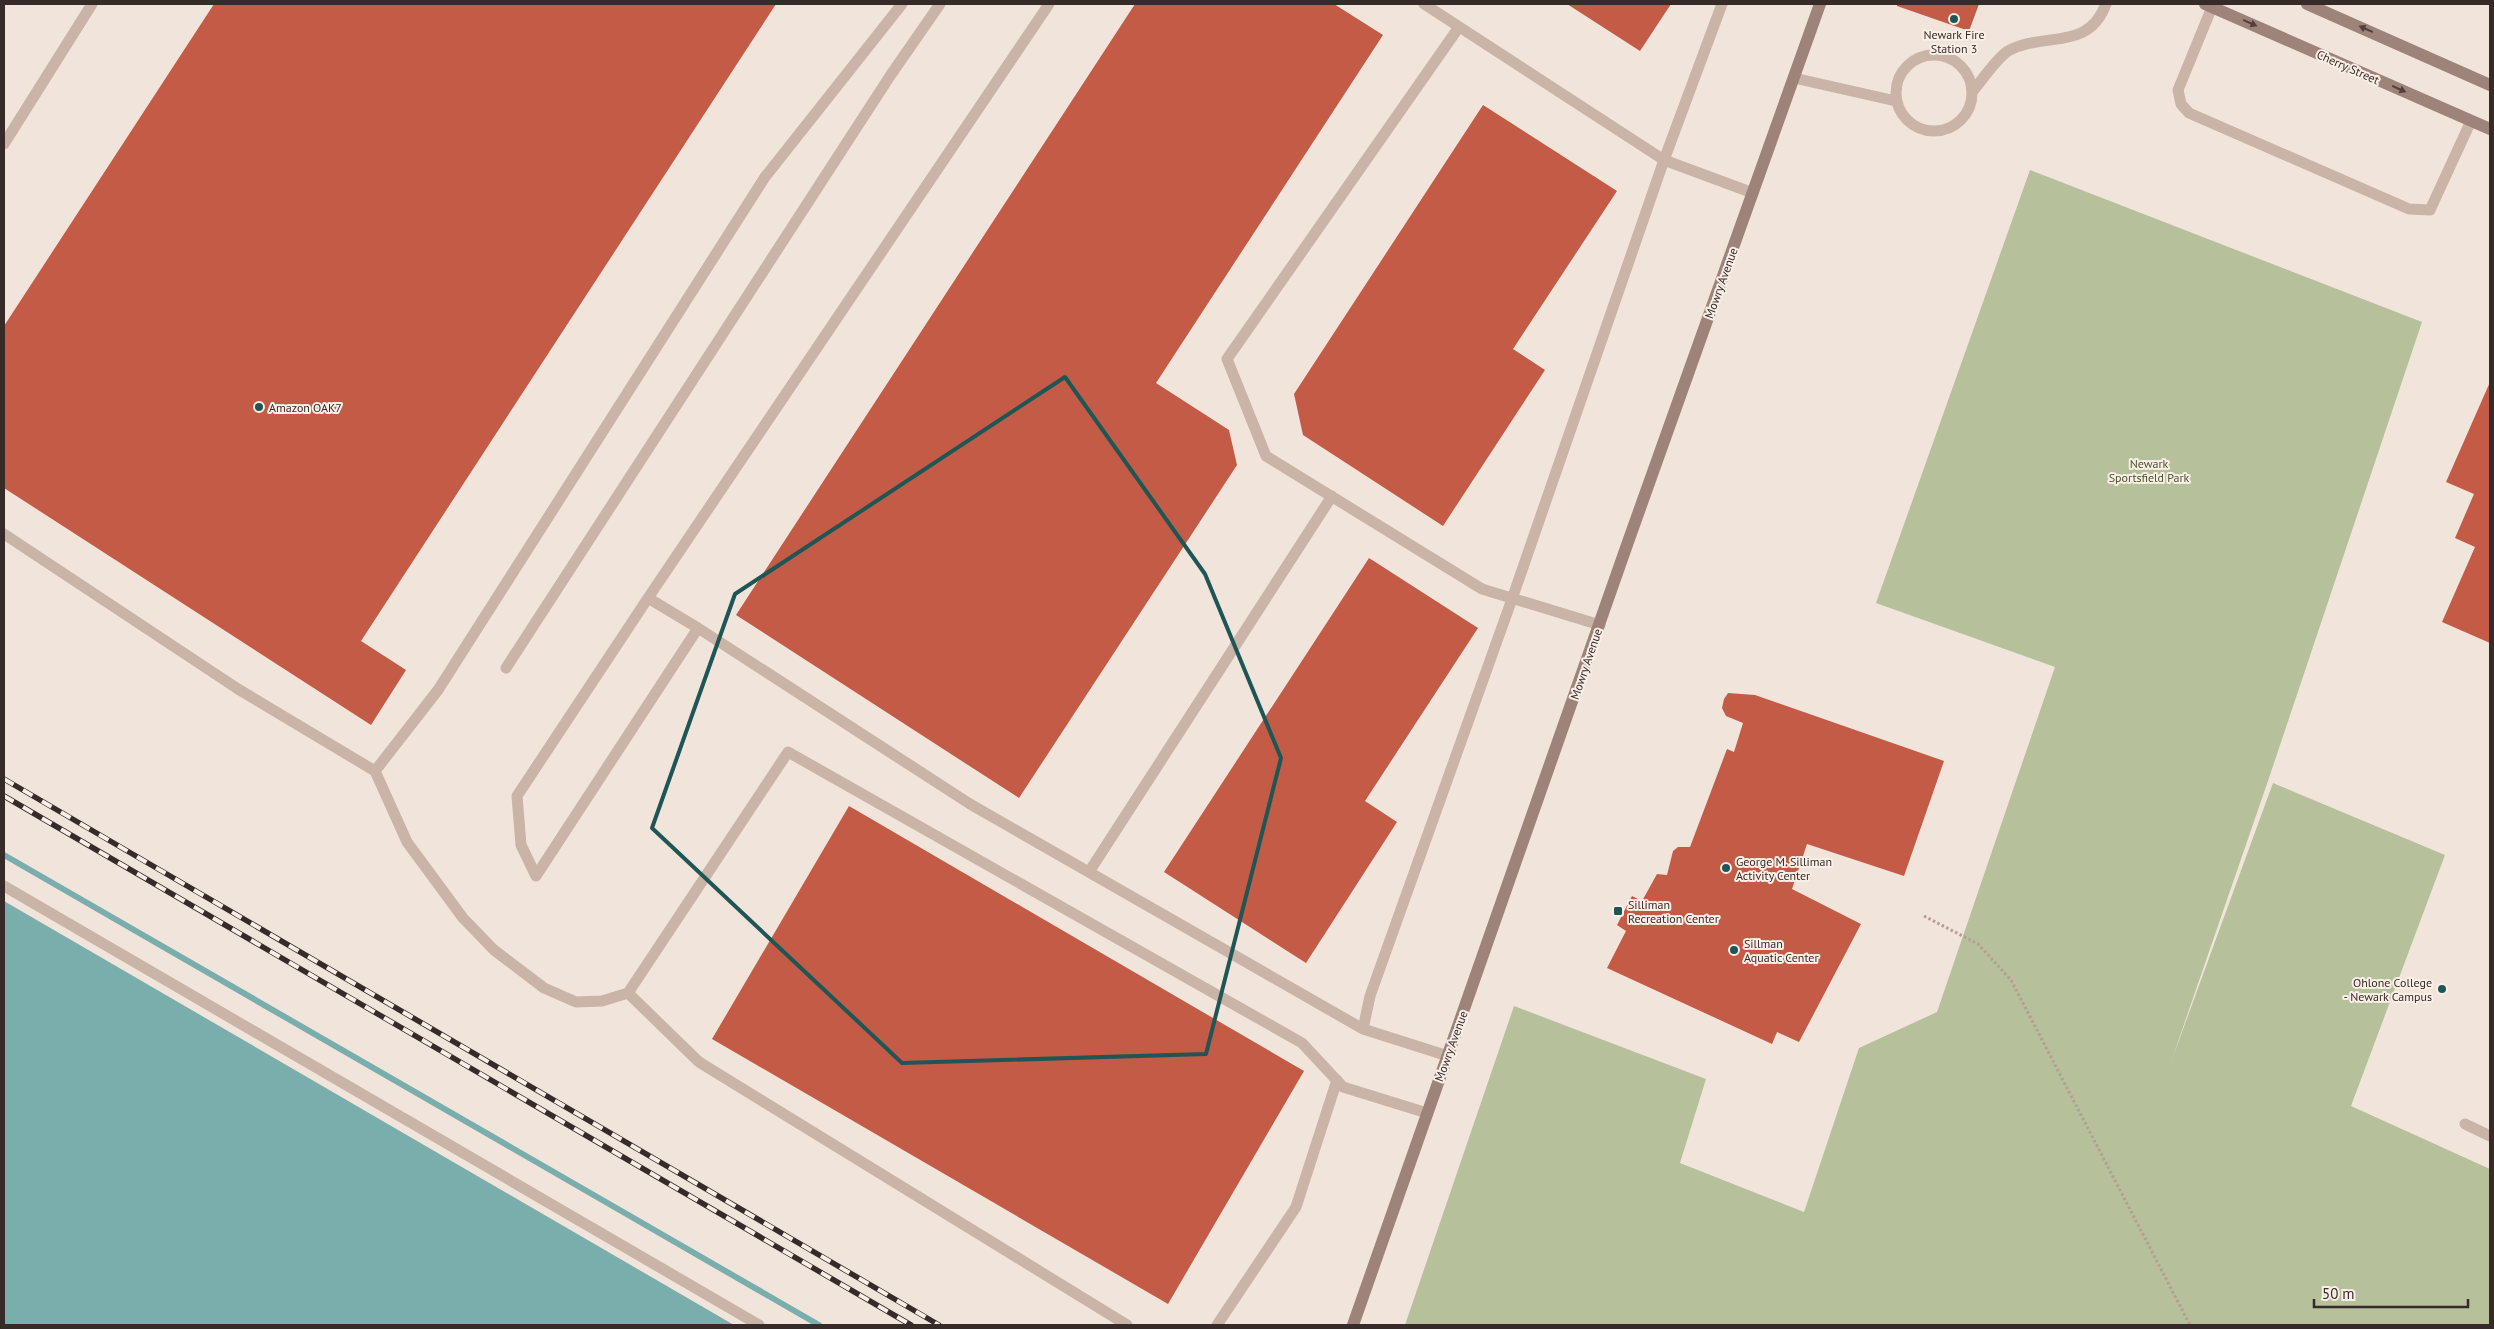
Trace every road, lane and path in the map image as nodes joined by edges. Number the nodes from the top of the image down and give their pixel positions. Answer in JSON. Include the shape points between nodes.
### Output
{"nodes":[{"id":1,"x":92,"y":4,"type":"edge"},
{"id":2,"x":902,"y":4,"type":"edge"},
{"id":3,"x":940,"y":4,"type":"edge"},
{"id":4,"x":1049,"y":4,"type":"edge"},
{"id":5,"x":1424,"y":4,"type":"edge"},
{"id":6,"x":1722,"y":4,"type":"edge"},
{"id":7,"x":1820,"y":4,"type":"edge"},
{"id":8,"x":2106,"y":4,"type":"edge"},
{"id":9,"x":2307,"y":4,"type":"edge"},
{"id":10,"x":2209,"y":5,"type":"edge"},
{"id":11,"x":1459,"y":27,"type":"junction"},
{"id":12,"x":1794,"y":78,"type":"junction"},
{"id":13,"x":2490,"y":85,"type":"edge"},
{"id":14,"x":1973,"y":91,"type":"junction"},
{"id":15,"x":1896,"y":101,"type":"junction"},
{"id":16,"x":2471,"y":121,"type":"junction"},
{"id":17,"x":2490,"y":129,"type":"edge"},
{"id":18,"x":4,"y":144,"type":"edge"},
{"id":19,"x":1664,"y":160,"type":"junction"},
{"id":20,"x":1753,"y":193,"type":"junction"},
{"id":21,"x":1332,"y":496,"type":"junction"},
{"id":22,"x":4,"y":534,"type":"edge"},
{"id":23,"x":648,"y":598,"type":"junction"},
{"id":24,"x":1512,"y":599,"type":"junction"},
{"id":25,"x":1600,"y":626,"type":"junction"},
{"id":26,"x":698,"y":628,"type":"junction"},
{"id":27,"x":506,"y":668,"type":"dead end"},
{"id":28,"x":375,"y":770,"type":"junction"},
{"id":29,"x":1089,"y":872,"type":"junction"},
{"id":30,"x":4,"y":886,"type":"edge"},
{"id":31,"x":1924,"y":916,"type":"dead end"},
{"id":32,"x":628,"y":993,"type":"junction"},
{"id":33,"x":1364,"y":1029,"type":"junction"},
{"id":34,"x":1448,"y":1056,"type":"junction"},
{"id":35,"x":1337,"y":1080,"type":"junction"},
{"id":36,"x":1427,"y":1113,"type":"junction"},
{"id":37,"x":2465,"y":1124,"type":"dead end"},
{"id":38,"x":2490,"y":1136,"type":"edge"},
{"id":39,"x":758,"y":1325,"type":"edge"},
{"id":40,"x":1128,"y":1325,"type":"edge"},
{"id":41,"x":1217,"y":1325,"type":"edge"},
{"id":42,"x":1353,"y":1325,"type":"edge"},
{"id":43,"x":2190,"y":1325,"type":"edge"}],
"edges":[{"from":1,"to":18,"type":"lane"},
{"from":2,"to":28,"type":"lane","via":[[765,176],[438,690]]},
{"from":3,"to":27,"type":"lane","via":[[880,91]]},
{"from":4,"to":23,"type":"lane"},
{"from":5,"to":11,"type":"lane"},
{"from":6,"to":19,"type":"lane"},
{"from":7,"to":12,"type":"main road","name":"Mowry Avenue"},
{"from":8,"to":14,"type":"lane","via":[[2102,15],[2090,29],[2074,37],[2023,44],[2006,52]]},
{"from":13,"to":9,"type":"main road","one_way":true},
{"from":10,"to":16,"type":"main road","name":"Cherry Street","one_way":true},
{"from":10,"to":16,"type":"lane","via":[[2178,90],[2181,104],[2189,113],[2409,209],[2430,210]]},
{"from":11,"to":19,"type":"lane"},
{"from":11,"to":21,"type":"lane","via":[[1227,359],[1266,456]]},
{"from":12,"to":15,"type":"lane"},
{"from":12,"to":20,"type":"main road","name":"Mowry Avenue"},
{"from":14,"to":15,"type":"lane","via":[[1968,110],[1956,124],[1932,132],[1909,122],[1900,113]]},
{"from":14,"to":15,"type":"lane","via":[[1963,68],[1941,55],[1928,54],[1916,58],[1902,71],[1895,88]]},
{"from":16,"to":17,"type":"main road","name":"Cherry Street"},
{"from":19,"to":20,"type":"lane"},
{"from":19,"to":24,"type":"lane"},
{"from":20,"to":25,"type":"main road","name":"Mowry Avenue"},
{"from":21,"to":24,"type":"lane","via":[[1482,589]]},
{"from":21,"to":29,"type":"lane"},
{"from":22,"to":28,"type":"lane","via":[[238,689]]},
{"from":23,"to":26,"type":"lane"},
{"from":23,"to":26,"type":"lane","via":[[517,796],[521,845],[536,876]]},
{"from":24,"to":25,"type":"lane"},
{"from":24,"to":33,"type":"lane","via":[[1370,996]]},
{"from":25,"to":34,"type":"main road","name":"Mowry Avenue"},
{"from":26,"to":29,"type":"lane","via":[[970,804]]},
{"from":28,"to":32,"type":"lane","via":[[407,842],[463,918],[494,950],[544,988],[576,1002],[602,1001]]},
{"from":29,"to":33,"type":"lane"},
{"from":30,"to":39,"type":"lane"},
{"from":31,"to":43,"type":"path","via":[[1978,944],[2011,980]]},
{"from":32,"to":35,"type":"lane","via":[[788,752],[1302,1043]]},
{"from":32,"to":40,"type":"lane","via":[[699,1062]]},
{"from":33,"to":34,"type":"lane"},
{"from":34,"to":36,"type":"main road","name":"Mowry Avenue"},
{"from":35,"to":36,"type":"lane","via":[[1343,1087]]},
{"from":35,"to":41,"type":"lane","via":[[1296,1207]]},
{"from":36,"to":42,"type":"main road","name":"Mowry Avenue"},
{"from":37,"to":38,"type":"lane"}]}
